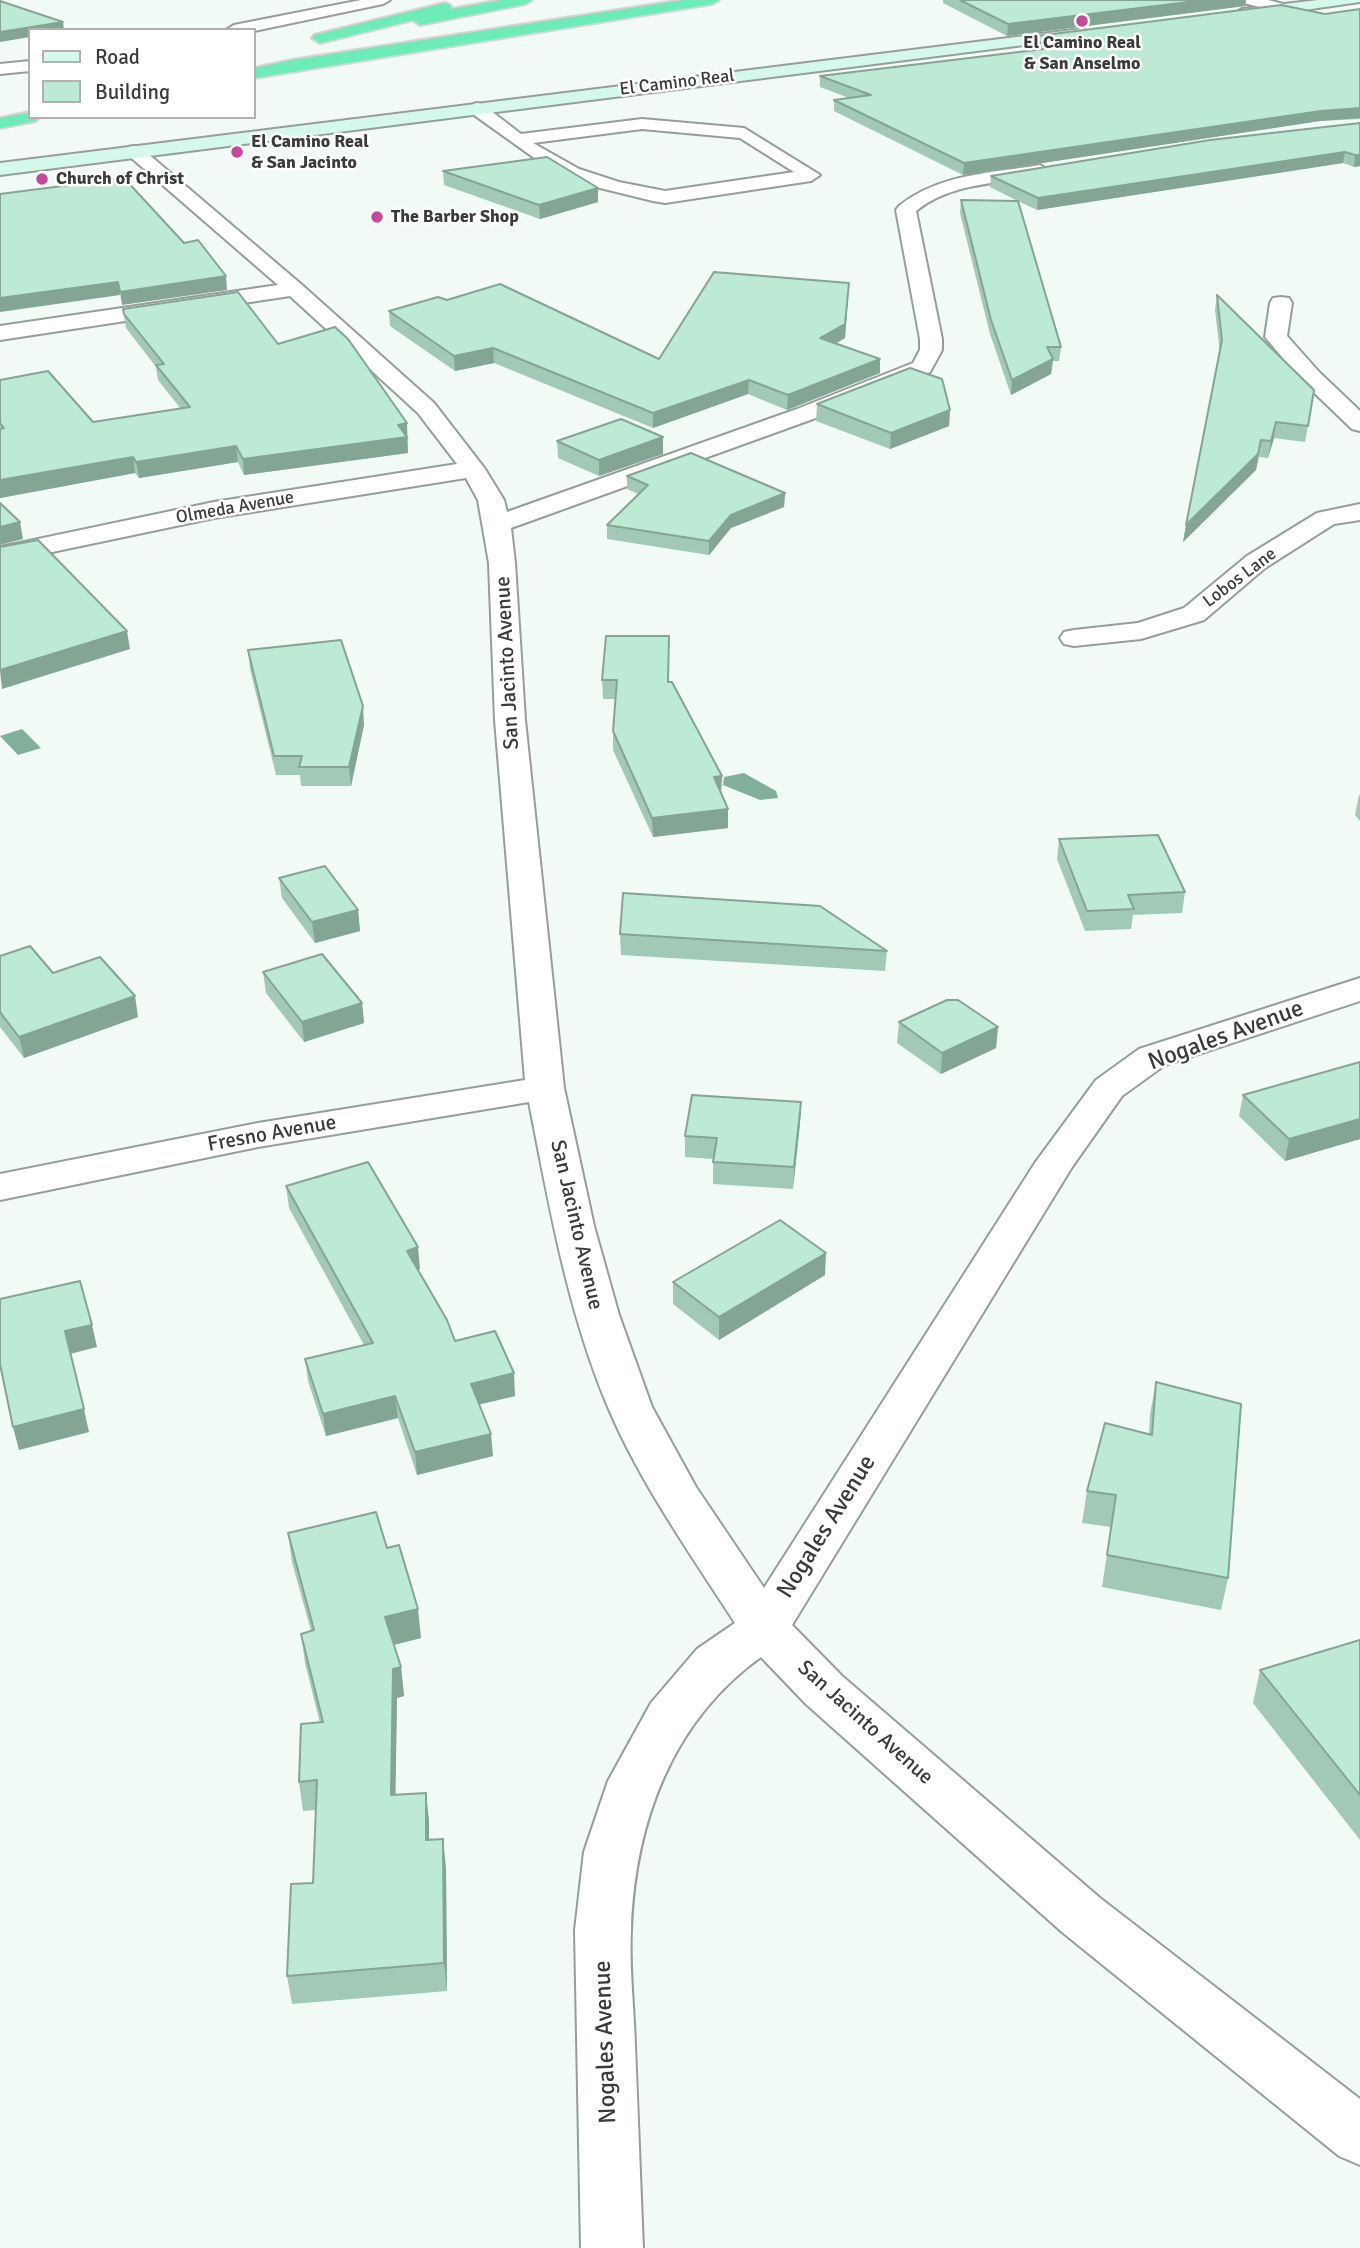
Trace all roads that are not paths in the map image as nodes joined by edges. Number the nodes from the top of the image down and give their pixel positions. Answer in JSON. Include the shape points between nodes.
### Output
{"nodes":[{"id":1,"x":383,"y":0,"type":"edge"},
{"id":2,"x":481,"y":0,"type":"edge"},
{"id":3,"x":525,"y":0,"type":"edge"},
{"id":4,"x":626,"y":0,"type":"edge"},
{"id":5,"x":712,"y":0,"type":"edge"},
{"id":6,"x":1249,"y":0,"type":"edge"},
{"id":7,"x":1354,"y":0,"type":"edge"},
{"id":8,"x":1280,"y":4,"type":"edge"},
{"id":9,"x":1222,"y":16,"type":"edge"},
{"id":10,"x":244,"y":28,"type":"edge"},
{"id":11,"x":1098,"y":32,"type":"edge"},
{"id":12,"x":292,"y":65,"type":"junction"},
{"id":13,"x":28,"y":66,"type":"edge"},
{"id":14,"x":0,"y":69,"type":"edge"},
{"id":15,"x":256,"y":73,"type":"edge"},
{"id":16,"x":476,"y":108,"type":"junction"},
{"id":17,"x":28,"y":117,"type":"edge"},
{"id":18,"x":0,"y":123,"type":"edge"},
{"id":19,"x":520,"y":139,"type":"junction"},
{"id":20,"x":134,"y":151,"type":"junction"},
{"id":21,"x":1061,"y":167,"type":"edge"},
{"id":22,"x":0,"y":169,"type":"edge"},
{"id":23,"x":295,"y":289,"type":"junction"},
{"id":24,"x":1282,"y":303,"type":"dead end"},
{"id":25,"x":0,"y":333,"type":"edge"},
{"id":26,"x":1360,"y":424,"type":"edge"},
{"id":27,"x":472,"y":469,"type":"junction"},
{"id":28,"x":1360,"y":512,"type":"edge"},
{"id":29,"x":497,"y":524,"type":"junction"},
{"id":30,"x":0,"y":555,"type":"edge"},
{"id":31,"x":1074,"y":638,"type":"dead end"},
{"id":32,"x":1360,"y":989,"type":"edge"},
{"id":33,"x":545,"y":1088,"type":"junction"},
{"id":34,"x":0,"y":1188,"type":"edge"},
{"id":35,"x":764,"y":1628,"type":"junction"},
{"id":36,"x":1360,"y":2136,"type":"edge"},
{"id":37,"x":612,"y":2248,"type":"edge"}],
"edges":[{"from":1,"to":10,"type":"street"},
{"from":2,"to":3,"type":"highway","via":[[304,42]]},
{"from":4,"to":12,"type":"highway"},
{"from":5,"to":12,"type":"highway"},
{"from":6,"to":8,"type":"street"},
{"from":7,"to":8,"type":"main road"},
{"from":8,"to":9,"type":"main road"},
{"from":11,"to":16,"type":"main road","name":"El Camino Real"},
{"from":12,"to":15,"type":"highway"},
{"from":13,"to":14,"type":"street"},
{"from":16,"to":19,"type":"street"},
{"from":16,"to":20,"type":"main road","name":"El Camino Real"},
{"from":17,"to":18,"type":"highway"},
{"from":19,"to":19,"type":"street","via":[[642,124],[744,133],[811,175],[665,197],[559,167]]},
{"from":20,"to":22,"type":"main road","name":"El Camino Real"},
{"from":20,"to":23,"type":"street","name":"San Jacinto Avenue"},
{"from":21,"to":29,"type":"street","via":[[953,186],[930,193],[906,210],[931,339],[922,367],[805,414]]},
{"from":23,"to":25,"type":"street"},
{"from":23,"to":27,"type":"street","name":"San Jacinto Avenue","via":[[426,408]]},
{"from":24,"to":26,"type":"street","via":[[1276,337]]},
{"from":27,"to":29,"type":"street","name":"San Jacinto Avenue","via":[[491,500]]},
{"from":27,"to":30,"type":"street","name":"Olmeda Avenue","via":[[214,510]]},
{"from":28,"to":31,"type":"street","name":"Lobos Lane","via":[[1326,518],[1256,562],[1194,614],[1141,631]]},
{"from":29,"to":33,"type":"street","name":"San Jacinto Avenue","via":[[510,720]]},
{"from":32,"to":35,"type":"street","name":"Nogales Avenue","via":[[1153,1057],[1109,1088],[1055,1163]]},
{"from":33,"to":34,"type":"street","name":"Fresno Avenue","via":[[258,1135]]},
{"from":33,"to":35,"type":"street","name":"San Jacinto Avenue","via":[[574,1226],[630,1407],[679,1498]]},
{"from":35,"to":36,"type":"street","name":"San Jacinto Avenue","via":[[824,1690],[1082,1915]]},
{"from":35,"to":37,"type":"street","name":"Nogales Avenue","via":[[715,1663],[670,1718],[634,1781],[611,1852],[603,1930]]}]}
